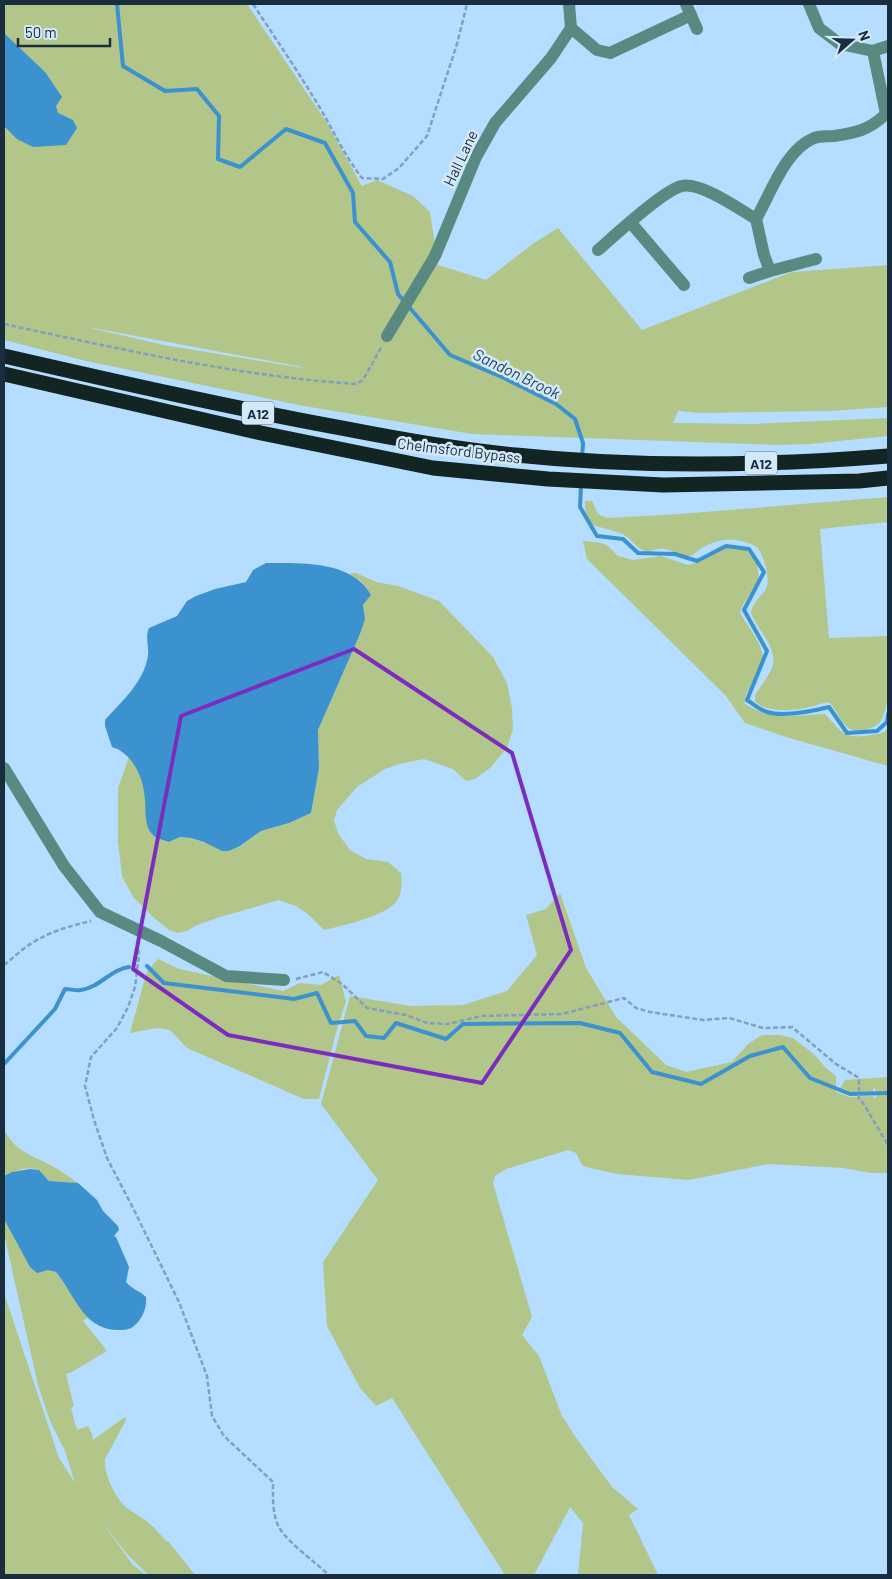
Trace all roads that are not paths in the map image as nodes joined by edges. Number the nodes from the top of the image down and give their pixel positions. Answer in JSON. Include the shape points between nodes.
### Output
{"nodes":[{"id":1,"x":569,"y":4,"type":"edge"},
{"id":2,"x":809,"y":4,"type":"edge"},
{"id":3,"x":688,"y":9,"type":"edge"},
{"id":4,"x":571,"y":28,"type":"junction"},
{"id":5,"x":697,"y":29,"type":"dead end"},
{"id":6,"x":888,"y":46,"type":"edge"},
{"id":7,"x":873,"y":51,"type":"junction"},
{"id":8,"x":887,"y":115,"type":"edge"},
{"id":9,"x":756,"y":219,"type":"junction"},
{"id":10,"x":631,"y":223,"type":"junction"},
{"id":11,"x":598,"y":250,"type":"dead end"},
{"id":12,"x":816,"y":259,"type":"dead end"},
{"id":13,"x":770,"y":271,"type":"junction"},
{"id":14,"x":749,"y":278,"type":"dead end"},
{"id":15,"x":684,"y":285,"type":"dead end"},
{"id":16,"x":387,"y":336,"type":"road end"},
{"id":17,"x":4,"y":356,"type":"edge"},
{"id":18,"x":4,"y":374,"type":"edge"},
{"id":19,"x":888,"y":456,"type":"edge"},
{"id":20,"x":888,"y":478,"type":"edge"},
{"id":21,"x":4,"y":768,"type":"edge"},
{"id":22,"x":284,"y":980,"type":"road end"}],
"edges":[{"from":1,"to":4,"type":"street"},
{"from":2,"to":7,"type":"street","via":[[820,28],[840,44]]},
{"from":3,"to":4,"type":"street","via":[[610,53],[597,50]]},
{"from":3,"to":5,"type":"street"},
{"from":4,"to":16,"type":"street","name":"Hall Lane","via":[[551,58],[495,124],[476,156],[435,256]]},
{"from":6,"to":7,"type":"street"},
{"from":7,"to":8,"type":"street"},
{"from":8,"to":9,"type":"street","via":[[860,132],[816,137],[801,146],[785,164]]},
{"from":9,"to":10,"type":"street","via":[[701,188],[682,186],[666,194]]},
{"from":9,"to":13,"type":"street"},
{"from":10,"to":11,"type":"street"},
{"from":10,"to":15,"type":"street"},
{"from":12,"to":13,"type":"street"},
{"from":13,"to":14,"type":"street"},
{"from":17,"to":19,"type":"highway","name":"Chelmsford Bypass","number":"A12","via":[[254,412],[424,444],[516,456],[634,464],[762,463]]},
{"from":18,"to":20,"type":"highway","name":"Chelmsford Bypass","number":"A12","via":[[261,433],[433,468],[663,485]]},
{"from":21,"to":22,"type":"street","via":[[64,866],[100,912],[226,976]]}]}
